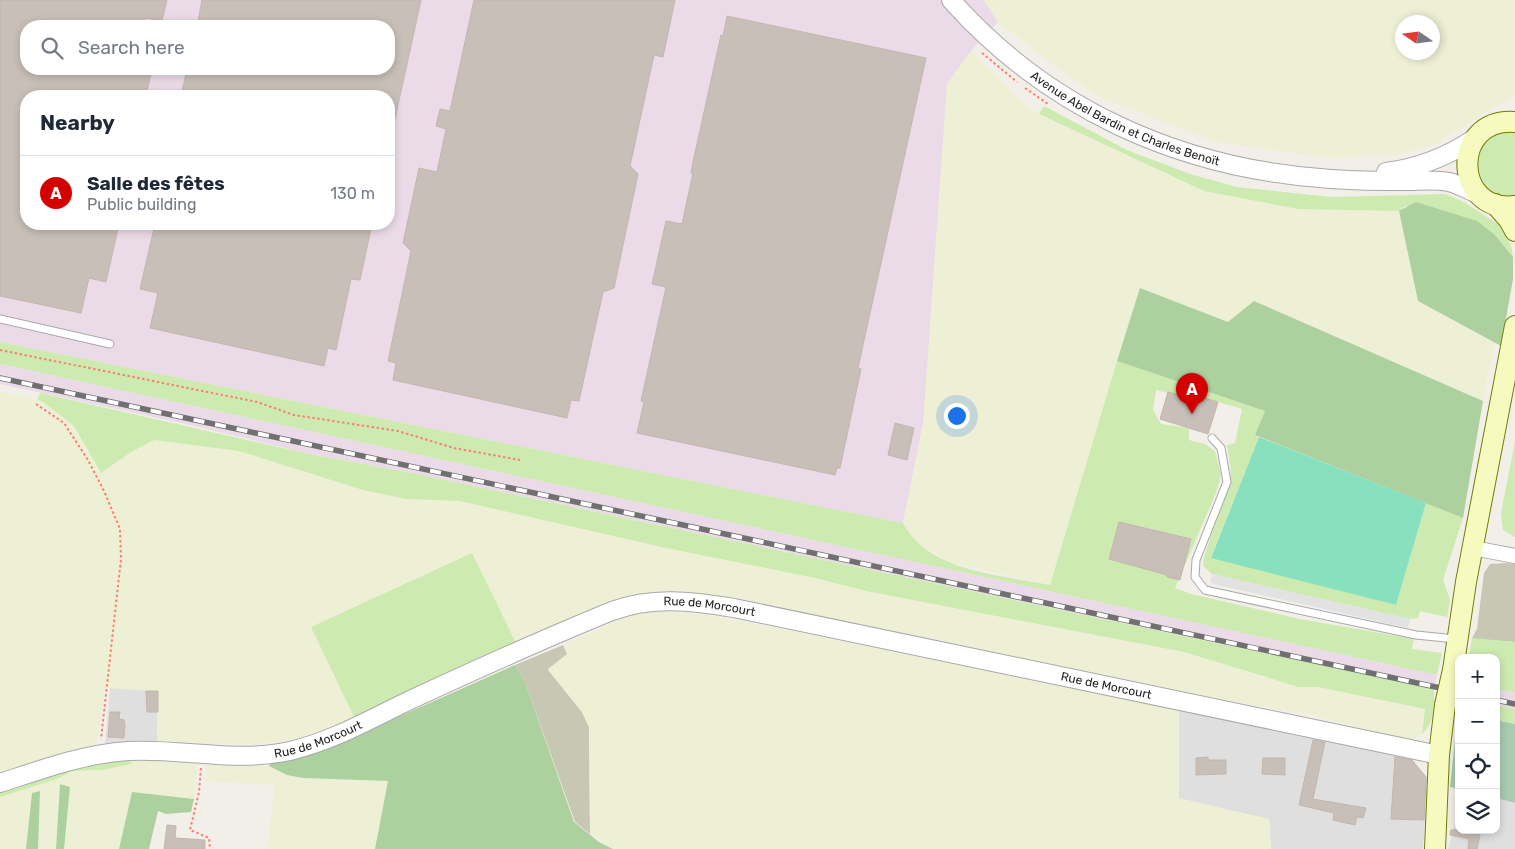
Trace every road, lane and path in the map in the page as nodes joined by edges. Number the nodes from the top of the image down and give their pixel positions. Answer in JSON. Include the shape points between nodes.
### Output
{"nodes":[{"id":1,"x":951,"y":0,"type":"edge"},
{"id":2,"x":1515,"y":122,"type":"edge"},
{"id":3,"x":1475,"y":138,"type":"junction"},
{"id":4,"x":1327,"y":179,"type":"junction"},
{"id":5,"x":1497,"y":202,"type":"edge"},
{"id":6,"x":1515,"y":231,"type":"edge"},
{"id":7,"x":0,"y":319,"type":"edge"},
{"id":8,"x":1515,"y":326,"type":"edge"},
{"id":9,"x":110,"y":344,"type":"dead end"},
{"id":10,"x":0,"y":350,"type":"edge"},
{"id":11,"x":36,"y":404,"type":"dead end"},
{"id":12,"x":1212,"y":438,"type":"dead end"},
{"id":13,"x":520,"y":460,"type":"dead end"},
{"id":14,"x":1473,"y":548,"type":"junction"},
{"id":15,"x":1515,"y":556,"type":"edge"},
{"id":16,"x":1458,"y":640,"type":"junction"},
{"id":17,"x":99,"y":754,"type":"junction"},
{"id":18,"x":202,"y":754,"type":"junction"},
{"id":19,"x":1439,"y":756,"type":"junction"},
{"id":20,"x":0,"y":783,"type":"edge"},
{"id":21,"x":210,"y":849,"type":"edge"},
{"id":22,"x":1435,"y":849,"type":"edge"}],
"edges":[{"from":1,"to":4,"type":"street","name":"Avenue Abel Bardin et Charles Benoït","via":[[990,42],[1020,67],[1062,96],[1122,128],[1234,166]]},
{"from":2,"to":3,"type":"main road","via":[[1490,126]]},
{"from":3,"to":4,"type":"street","via":[[1444,157],[1404,170]]},
{"from":3,"to":5,"type":"main road","via":[[1466,164],[1470,181]]},
{"from":4,"to":5,"type":"street","via":[[1435,180],[1451,183]]},
{"from":5,"to":6,"type":"main road"},
{"from":7,"to":9,"type":"lane"},
{"from":8,"to":14,"type":"main road"},
{"from":10,"to":13,"type":"path","via":[[257,402],[294,415],[398,431],[454,448]]},
{"from":11,"to":17,"type":"path","via":[[71,430],[104,491],[120,529],[121,559]]},
{"from":12,"to":16,"type":"lane","via":[[1221,448],[1227,482],[1196,560],[1195,577],[1205,590],[1416,635]]},
{"from":14,"to":15,"type":"street"},
{"from":14,"to":16,"type":"main road"},
{"from":16,"to":19,"type":"main road","bridge":true,"via":[[1441,726]]},
{"from":17,"to":18,"type":"street","name":"Rue de Morcourt","via":[[129,751]]},
{"from":17,"to":20,"type":"street","name":"Rue de Morcourt","via":[[61,762]]},
{"from":18,"to":19,"type":"street","name":"Rue de Morcourt","via":[[264,756],[326,740],[612,611],[637,604],[674,600],[734,608]]},
{"from":18,"to":21,"type":"path","via":[[199,792],[190,830],[209,838]]},
{"from":19,"to":22,"type":"main road"}]}
